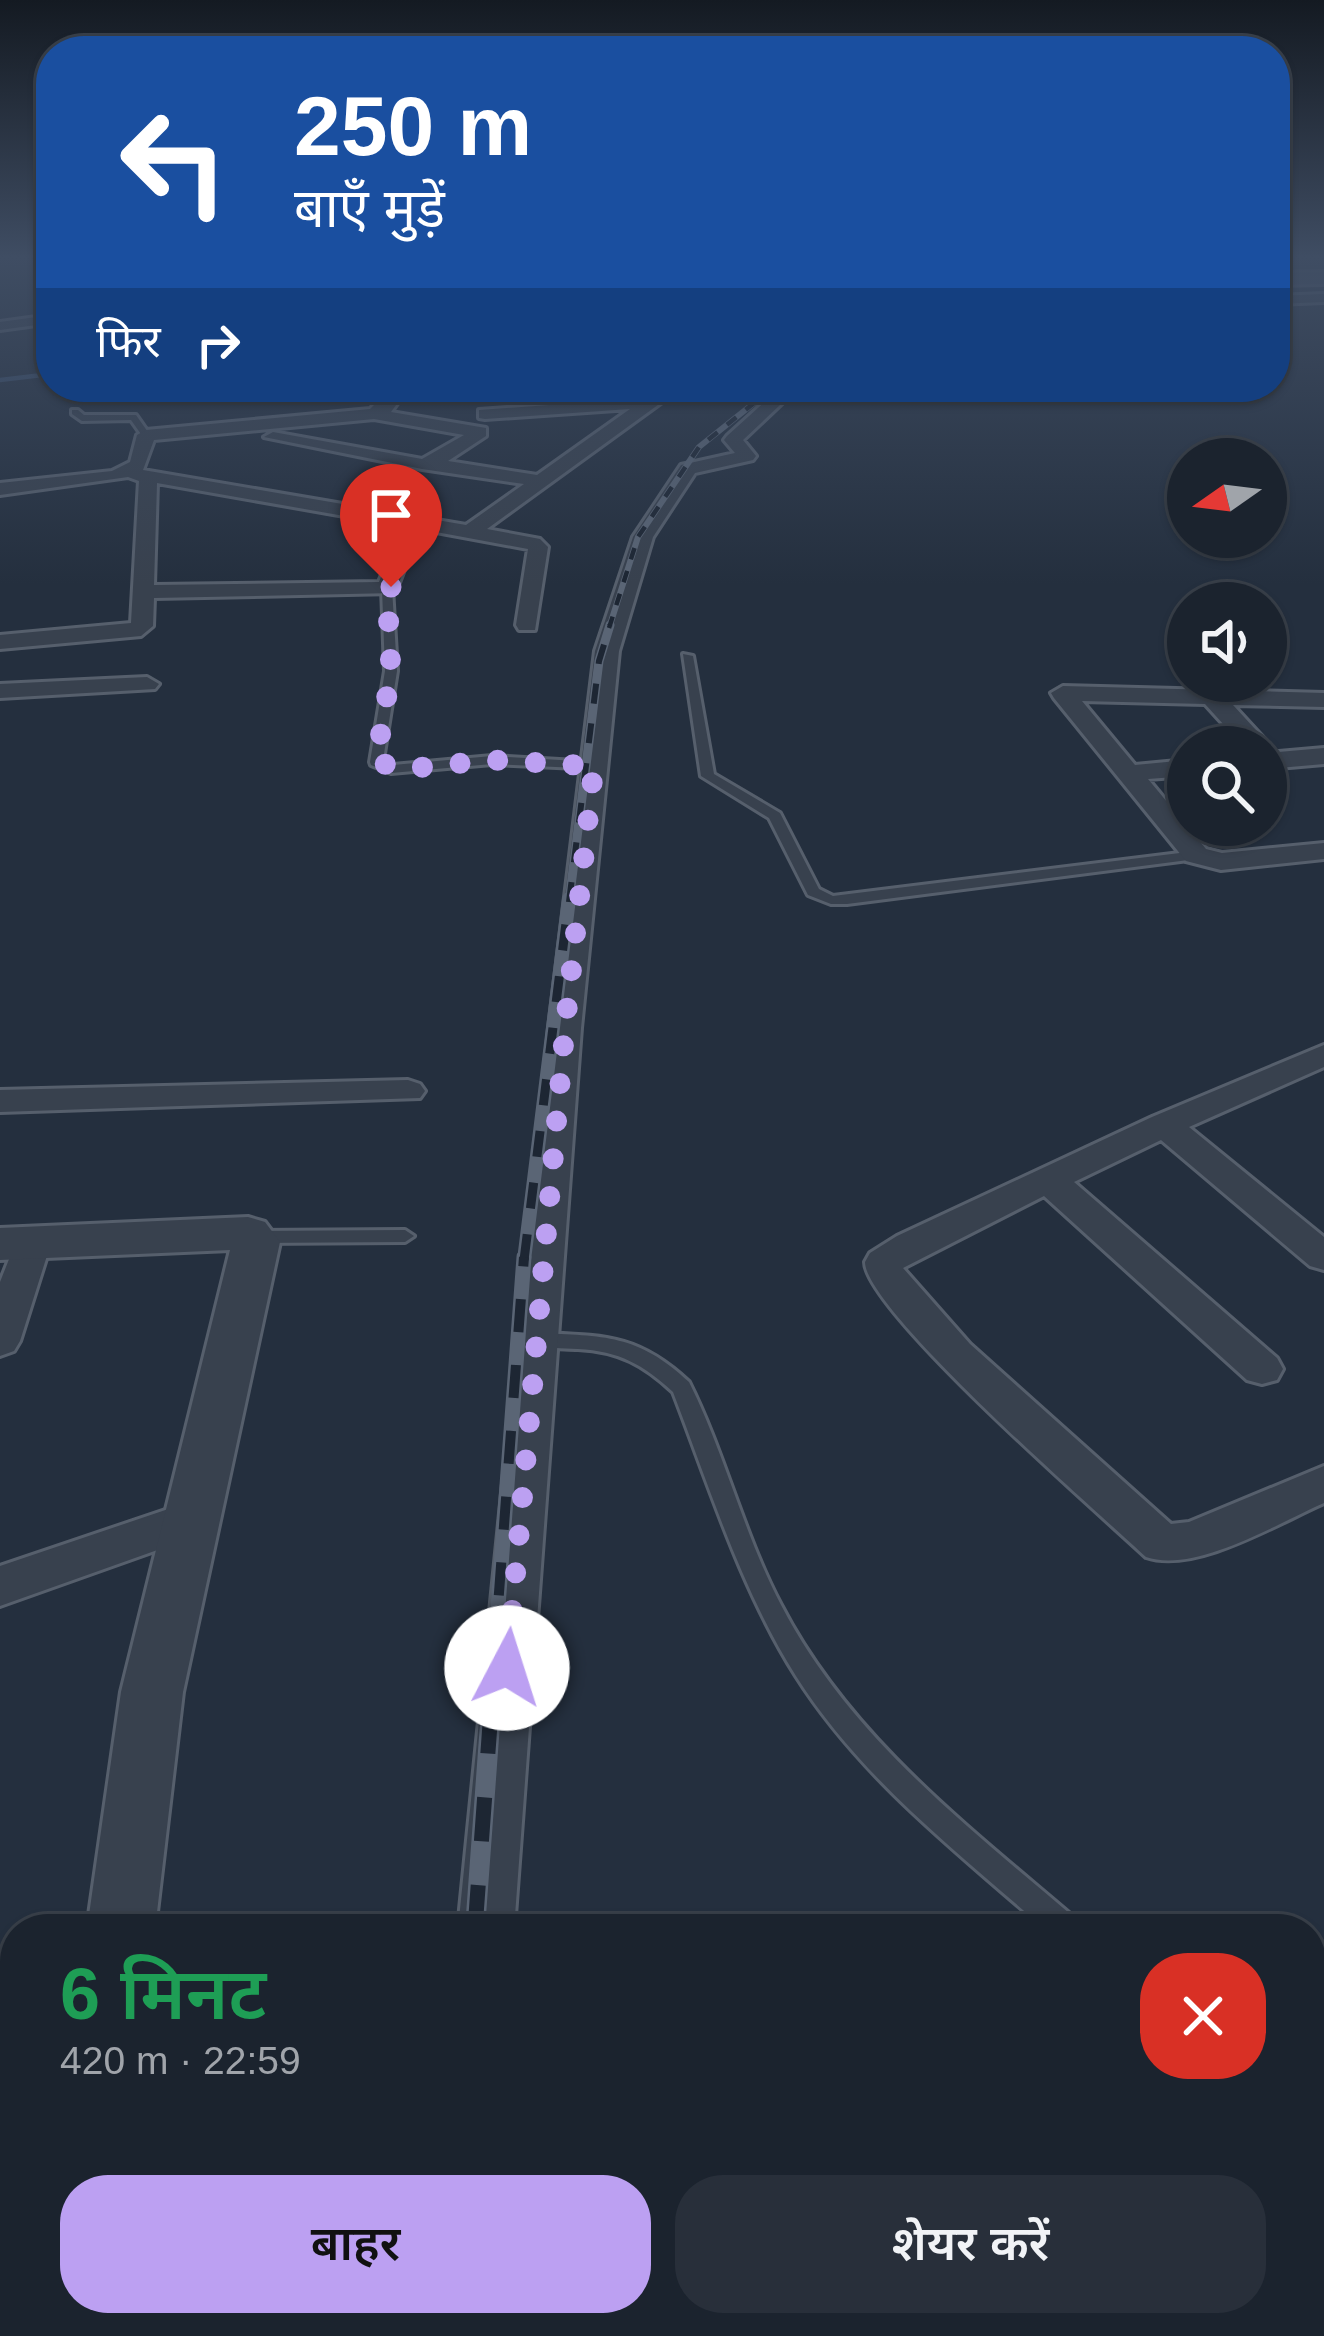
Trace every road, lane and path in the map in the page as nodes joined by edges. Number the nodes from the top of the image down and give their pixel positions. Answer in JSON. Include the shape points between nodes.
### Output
{"nodes":[{"id":1,"x":390,"y":402,"type":"edge"},
{"id":2,"x":775,"y":402,"type":"edge"},
{"id":3,"x":652,"y":403,"type":"joint"},
{"id":4,"x":75,"y":412,"type":"dead end"},
{"id":5,"x":374,"y":414,"type":"junction"},
{"id":6,"x":485,"y":414,"type":"dead end"},
{"id":7,"x":227,"y":429,"type":"junction"},
{"id":8,"x":146,"y":436,"type":"junction"},
{"id":9,"x":430,"y":464,"type":"junction"},
{"id":10,"x":137,"y":473,"type":"junction"},
{"id":11,"x":539,"y":481,"type":"junction"},
{"id":12,"x":1,"y":494,"type":"edge"},
{"id":13,"x":413,"y":521,"type":"junction"},
{"id":14,"x":471,"y":531,"type":"junction"},
{"id":15,"x":387,"y":588,"type":"junction"},
{"id":16,"x":144,"y":592,"type":"junction"},
{"id":17,"x":527,"y":625,"type":"dead end"},
{"id":18,"x":0,"y":642,"type":"edge"},
{"id":19,"x":688,"y":656,"type":"dead end"},
{"id":20,"x":147,"y":684,"type":"dead end"},
{"id":21,"x":0,"y":692,"type":"edge"},
{"id":22,"x":1167,"y":694,"type":"edge"},
{"id":23,"x":1287,"y":698,"type":"edge"},
{"id":24,"x":1324,"y":700,"type":"edge"},
{"id":25,"x":1216,"y":702,"type":"edge"},
{"id":26,"x":1238,"y":726,"type":"edge"},
{"id":27,"x":1287,"y":756,"type":"edge"},
{"id":28,"x":1324,"y":756,"type":"edge"},
{"id":29,"x":594,"y":766,"type":"junction"},
{"id":30,"x":1167,"y":770,"type":"edge"},
{"id":31,"x":1128,"y":773,"type":"junction"},
{"id":32,"x":1324,"y":851,"type":"edge"},
{"id":33,"x":1196,"y":856,"type":"junction"},
{"id":34,"x":1324,"y":1055,"type":"edge"},
{"id":35,"x":408,"y":1091,"type":"dead end"},
{"id":36,"x":0,"y":1101,"type":"edge"},
{"id":37,"x":1164,"y":1125,"type":"junction"},
{"id":38,"x":1050,"y":1181,"type":"junction"},
{"id":39,"x":405,"y":1236,"type":"dead end"},
{"id":40,"x":254,"y":1237,"type":"junction"},
{"id":41,"x":16,"y":1244,"type":"edge"},
{"id":42,"x":1324,"y":1257,"type":"edge"},
{"id":43,"x":537,"y":1340,"type":"junction"},
{"id":44,"x":0,"y":1341,"type":"edge"},
{"id":45,"x":1262,"y":1369,"type":"dead end"},
{"id":46,"x":1324,"y":1484,"type":"edge"},
{"id":47,"x":192,"y":1520,"type":"junction"},
{"id":48,"x":0,"y":1586,"type":"edge"},
{"id":49,"x":123,"y":1914,"type":"edge"},
{"id":50,"x":487,"y":1914,"type":"edge"},
{"id":51,"x":1049,"y":1914,"type":"edge"}],
"edges":[{"from":1,"to":5,"type":"street"},
{"from":2,"to":29,"type":"street","via":[[733,440],[747,456],[688,469],[643,537],[607,651]]},
{"from":3,"to":6,"type":"street"},
{"from":3,"to":11,"type":"street"},
{"from":4,"to":8,"type":"lane","via":[[133,417]]},
{"from":5,"to":7,"type":"street"},
{"from":5,"to":9,"type":"street","via":[[478,430]]},
{"from":7,"to":8,"type":"street"},
{"from":7,"to":9,"type":"street"},
{"from":8,"to":10,"type":"street"},
{"from":9,"to":11,"type":"street"},
{"from":10,"to":12,"type":"street"},
{"from":10,"to":13,"type":"street"},
{"from":10,"to":16,"type":"street","via":[[148,482]]},
{"from":11,"to":14,"type":"street"},
{"from":13,"to":14,"type":"street"},
{"from":13,"to":15,"type":"street"},
{"from":14,"to":17,"type":"street","via":[[536,544]]},
{"from":15,"to":16,"type":"street"},
{"from":15,"to":29,"type":"lane","via":[[391,671],[376,762],[405,769],[492,760]]},
{"from":16,"to":18,"type":"street","via":[[138,629]]},
{"from":19,"to":33,"type":"lane","via":[[708,776],[775,816],[822,898]]},
{"from":20,"to":21,"type":"street"},
{"from":22,"to":31,"type":"street","via":[[1064,693]]},
{"from":23,"to":24,"type":"street"},
{"from":25,"to":26,"type":"street"},
{"from":27,"to":28,"type":"street"},
{"from":29,"to":43,"type":"street"},
{"from":30,"to":31,"type":"street"},
{"from":31,"to":33,"type":"street"},
{"from":32,"to":33,"type":"street","via":[[1221,862]]},
{"from":34,"to":37,"type":"street"},
{"from":35,"to":36,"type":"street"},
{"from":37,"to":38,"type":"street"},
{"from":37,"to":42,"type":"street"},
{"from":38,"to":45,"type":"street"},
{"from":38,"to":46,"type":"street","via":[[910,1245],[884,1262],[884,1271],[956,1354],[1162,1544],[1193,1540]]},
{"from":39,"to":40,"type":"lane"},
{"from":40,"to":41,"type":"street"},
{"from":40,"to":47,"type":"street"},
{"from":41,"to":44,"type":"street"},
{"from":43,"to":50,"type":"street"},
{"from":43,"to":51,"type":"lane","via":[[626,1346],[682,1388],[771,1611],[807,1673],[864,1746]]},
{"from":47,"to":48,"type":"street"},
{"from":47,"to":49,"type":"street","via":[[152,1691]]}]}
